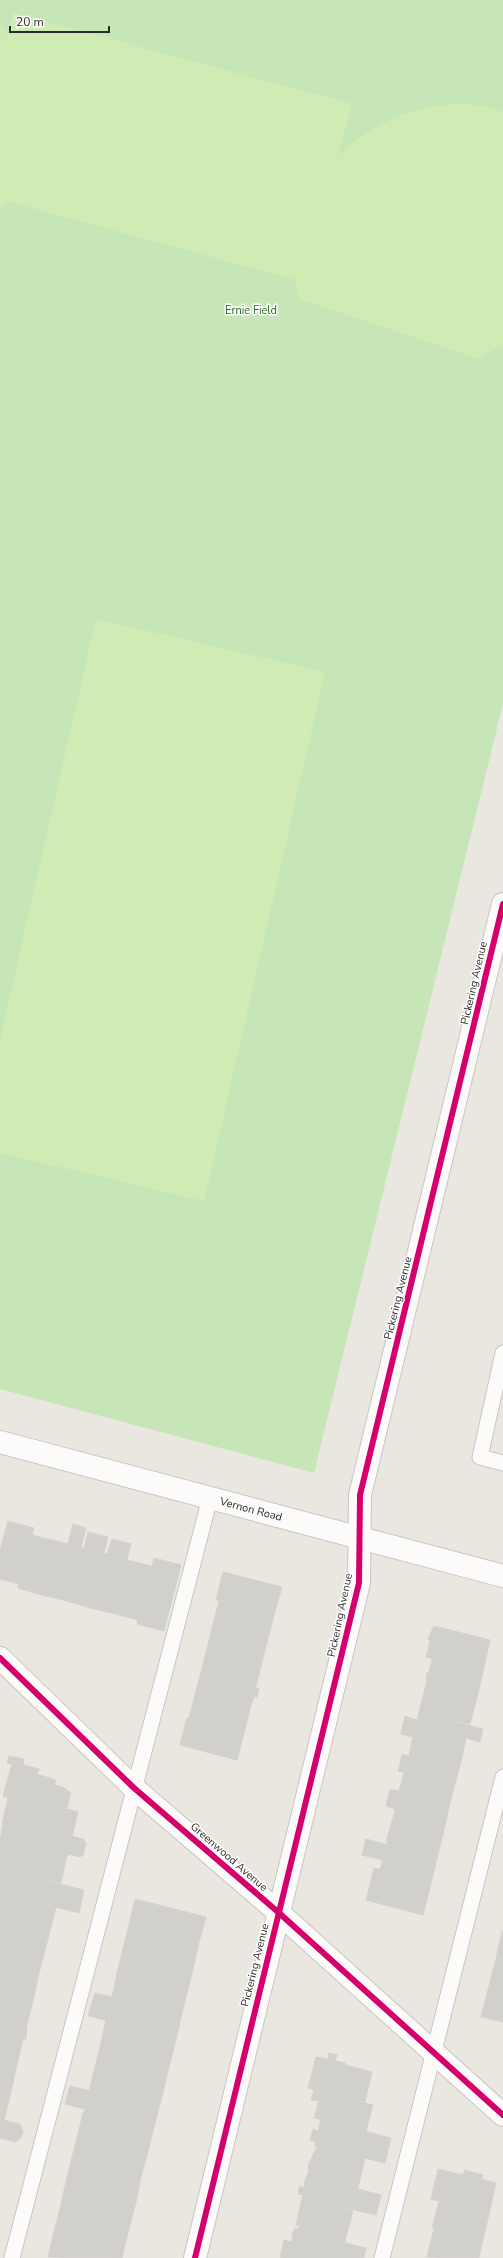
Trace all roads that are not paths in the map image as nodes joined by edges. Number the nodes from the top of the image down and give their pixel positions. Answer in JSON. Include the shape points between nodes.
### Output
{"nodes":[{"id":1,"x":503,"y":904,"type":"edge"},
{"id":2,"x":503,"y":1353,"type":"edge"},
{"id":3,"x":0,"y":1442,"type":"edge"},
{"id":4,"x":503,"y":1463,"type":"edge"},
{"id":5,"x":210,"y":1498,"type":"junction"},
{"id":6,"x":360,"y":1537,"type":"junction"},
{"id":7,"x":503,"y":1576,"type":"edge"},
{"id":8,"x":0,"y":1658,"type":"edge"},
{"id":9,"x":503,"y":1777,"type":"edge"},
{"id":10,"x":134,"y":1788,"type":"junction"},
{"id":11,"x":278,"y":1912,"type":"junction"},
{"id":12,"x":433,"y":2050,"type":"junction"},
{"id":13,"x":503,"y":2115,"type":"edge"},
{"id":14,"x":12,"y":2258,"type":"edge"},
{"id":15,"x":195,"y":2258,"type":"edge"},
{"id":16,"x":382,"y":2258,"type":"edge"}],
"edges":[{"from":1,"to":6,"type":"street","name":"Pickering Avenue","via":[[363,1483],[358,1516]]},
{"from":2,"to":4,"type":"lane","via":[[480,1457]]},
{"from":3,"to":5,"type":"street","name":"Vernon Road"},
{"from":5,"to":6,"type":"street","name":"Vernon Road"},
{"from":5,"to":10,"type":"lane"},
{"from":6,"to":7,"type":"street","name":"Vernon Road"},
{"from":6,"to":11,"type":"street","name":"Pickering Avenue","via":[[360,1583]]},
{"from":8,"to":10,"type":"street","name":"Greenwood Avenue"},
{"from":9,"to":12,"type":"lane"},
{"from":10,"to":11,"type":"street","name":"Greenwood Avenue"},
{"from":10,"to":14,"type":"lane"},
{"from":11,"to":12,"type":"street","name":"Greenwood Avenue"},
{"from":11,"to":15,"type":"street","name":"Pickering Avenue"},
{"from":12,"to":13,"type":"street","name":"Greenwood Avenue"},
{"from":12,"to":16,"type":"lane"}]}
